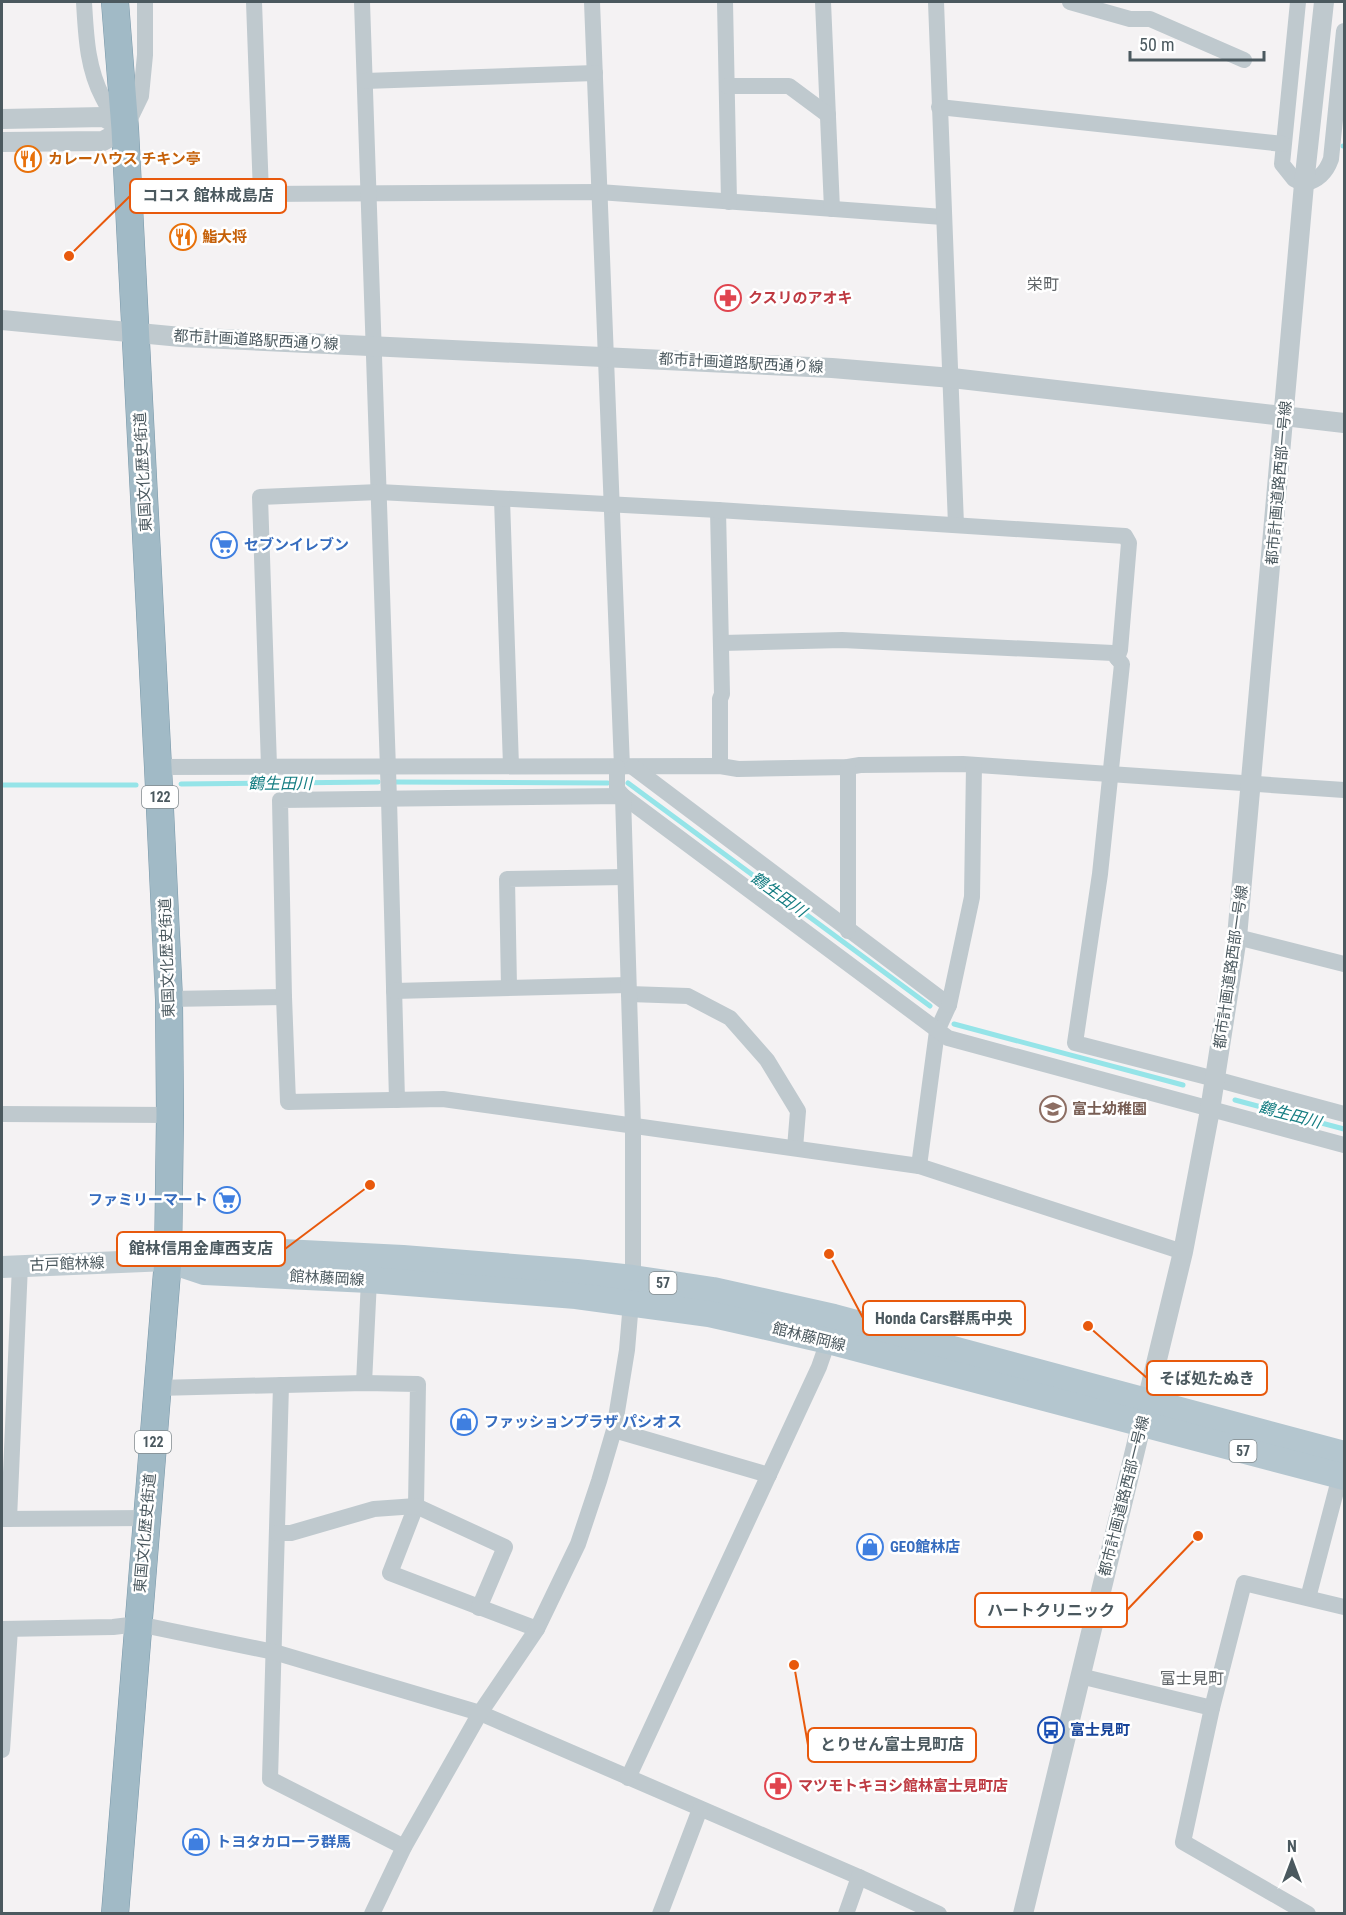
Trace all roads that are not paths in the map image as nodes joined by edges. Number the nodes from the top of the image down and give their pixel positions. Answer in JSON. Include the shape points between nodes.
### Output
{"nodes":[{"id":1,"x":84,"y":2,"type":"edge"},
{"id":2,"x":115,"y":2,"type":"edge"},
{"id":3,"x":145,"y":2,"type":"edge"},
{"id":4,"x":254,"y":2,"type":"edge"},
{"id":5,"x":362,"y":2,"type":"edge"},
{"id":6,"x":592,"y":2,"type":"edge"},
{"id":7,"x":725,"y":2,"type":"edge"},
{"id":8,"x":823,"y":2,"type":"edge"},
{"id":9,"x":936,"y":2,"type":"edge"},
{"id":10,"x":1070,"y":2,"type":"edge"},
{"id":11,"x":1298,"y":2,"type":"edge"},
{"id":12,"x":1324,"y":2,"type":"edge"},
{"id":13,"x":1344,"y":31,"type":"edge"},
{"id":14,"x":1244,"y":60,"type":"dead end"},
{"id":15,"x":595,"y":74,"type":"junction"},
{"id":16,"x":365,"y":81,"type":"junction"},
{"id":17,"x":727,"y":86,"type":"junction"},
{"id":18,"x":939,"y":107,"type":"junction"},
{"id":19,"x":828,"y":115,"type":"junction"},
{"id":20,"x":2,"y":119,"type":"edge"},
{"id":21,"x":124,"y":129,"type":"junction"},
{"id":22,"x":2,"y":142,"type":"edge"},
{"id":23,"x":1283,"y":144,"type":"junction"},
{"id":24,"x":1304,"y":184,"type":"junction"},
{"id":25,"x":369,"y":192,"type":"junction"},
{"id":26,"x":599,"y":192,"type":"junction"},
{"id":27,"x":729,"y":202,"type":"junction"},
{"id":28,"x":832,"y":209,"type":"junction"},
{"id":29,"x":943,"y":217,"type":"junction"},
{"id":30,"x":2,"y":320,"type":"edge"},
{"id":31,"x":136,"y":334,"type":"junction"},
{"id":32,"x":374,"y":346,"type":"junction"},
{"id":33,"x":606,"y":356,"type":"junction"},
{"id":34,"x":952,"y":378,"type":"junction"},
{"id":35,"x":1285,"y":415,"type":"junction"},
{"id":36,"x":1344,"y":423,"type":"edge"},
{"id":37,"x":379,"y":492,"type":"junction"},
{"id":38,"x":502,"y":500,"type":"junction"},
{"id":39,"x":611,"y":506,"type":"junction"},
{"id":40,"x":718,"y":510,"type":"junction"},
{"id":41,"x":956,"y":525,"type":"junction"},
{"id":42,"x":722,"y":643,"type":"junction"},
{"id":43,"x":1117,"y":658,"type":"junction"},
{"id":44,"x":974,"y":765,"type":"junction"},
{"id":45,"x":269,"y":766,"type":"junction"},
{"id":46,"x":388,"y":766,"type":"junction"},
{"id":47,"x":510,"y":766,"type":"junction"},
{"id":48,"x":720,"y":766,"type":"junction"},
{"id":49,"x":159,"y":767,"type":"junction"},
{"id":50,"x":624,"y":767,"type":"junction"},
{"id":51,"x":848,"y":767,"type":"junction"},
{"id":52,"x":1111,"y":773,"type":"junction"},
{"id":53,"x":1251,"y":782,"type":"junction"},
{"id":54,"x":1344,"y":790,"type":"edge"},
{"id":55,"x":623,"y":796,"type":"junction"},
{"id":56,"x":389,"y":799,"type":"junction"},
{"id":57,"x":625,"y":877,"type":"junction"},
{"id":58,"x":848,"y":931,"type":"junction"},
{"id":59,"x":1238,"y":937,"type":"junction"},
{"id":60,"x":1344,"y":964,"type":"edge"},
{"id":61,"x":509,"y":987,"type":"junction"},
{"id":62,"x":628,"y":989,"type":"junction"},
{"id":63,"x":394,"y":991,"type":"junction"},
{"id":64,"x":284,"y":998,"type":"junction"},
{"id":65,"x":169,"y":999,"type":"junction"},
{"id":66,"x":949,"y":1005,"type":"junction"},
{"id":67,"x":937,"y":1031,"type":"junction"},
{"id":68,"x":1215,"y":1079,"type":"junction"},
{"id":69,"x":397,"y":1100,"type":"junction"},
{"id":70,"x":1210,"y":1110,"type":"junction"},
{"id":71,"x":2,"y":1114,"type":"edge"},
{"id":72,"x":1344,"y":1114,"type":"edge"},
{"id":73,"x":170,"y":1115,"type":"junction"},
{"id":74,"x":633,"y":1127,"type":"junction"},
{"id":75,"x":1344,"y":1145,"type":"edge"},
{"id":76,"x":795,"y":1148,"type":"junction"},
{"id":77,"x":919,"y":1166,"type":"junction"},
{"id":78,"x":1183,"y":1252,"type":"junction"},
{"id":79,"x":168,"y":1260,"type":"junction"},
{"id":80,"x":11,"y":1266,"type":"edge"},
{"id":81,"x":633,"y":1278,"type":"junction"},
{"id":82,"x":369,"y":1280,"type":"junction"},
{"id":83,"x":632,"y":1303,"type":"junction"},
{"id":84,"x":828,"y":1341,"type":"junction"},
{"id":85,"x":364,"y":1383,"type":"junction"},
{"id":86,"x":281,"y":1385,"type":"junction"},
{"id":87,"x":157,"y":1388,"type":"junction"},
{"id":88,"x":1144,"y":1413,"type":"junction"},
{"id":89,"x":614,"y":1430,"type":"junction"},
{"id":90,"x":1343,"y":1469,"type":"edge"},
{"id":91,"x":769,"y":1475,"type":"junction"},
{"id":92,"x":416,"y":1506,"type":"junction"},
{"id":93,"x":147,"y":1518,"type":"junction"},
{"id":94,"x":5,"y":1519,"type":"edge"},
{"id":95,"x":277,"y":1533,"type":"junction"},
{"id":96,"x":1308,"y":1598,"type":"junction"},
{"id":97,"x":1344,"y":1607,"type":"edge"},
{"id":98,"x":479,"y":1608,"type":"junction"},
{"id":99,"x":138,"y":1624,"type":"junction"},
{"id":100,"x":6,"y":1629,"type":"edge"},
{"id":101,"x":537,"y":1629,"type":"junction"},
{"id":102,"x":274,"y":1652,"type":"junction"},
{"id":103,"x":1080,"y":1676,"type":"junction"},
{"id":104,"x":1212,"y":1708,"type":"junction"},
{"id":105,"x":480,"y":1713,"type":"junction"},
{"id":106,"x":2,"y":1750,"type":"edge"},
{"id":107,"x":628,"y":1778,"type":"junction"},
{"id":108,"x":700,"y":1809,"type":"junction"},
{"id":109,"x":404,"y":1847,"type":"junction"},
{"id":110,"x":859,"y":1877,"type":"junction"},
{"id":111,"x":1303,"y":1912,"type":"edge"},
{"id":112,"x":115,"y":1914,"type":"edge"},
{"id":113,"x":372,"y":1914,"type":"edge"},
{"id":114,"x":660,"y":1914,"type":"edge"},
{"id":115,"x":846,"y":1914,"type":"edge"},
{"id":116,"x":939,"y":1914,"type":"edge"},
{"id":117,"x":1023,"y":1914,"type":"edge"}],
"edges":[{"from":1,"to":21,"type":"street","via":[[93,73],[103,99]]},
{"from":2,"to":21,"type":"highway","name":"東国文化歴史街道","number":"122"},
{"from":3,"to":21,"type":"street","via":[[141,96]]},
{"from":4,"to":25,"type":"street","via":[[261,194]]},
{"from":5,"to":16,"type":"street"},
{"from":6,"to":15,"type":"street"},
{"from":7,"to":17,"type":"street"},
{"from":8,"to":19,"type":"street"},
{"from":9,"to":18,"type":"street"},
{"from":10,"to":14,"type":"street","via":[[1130,19],[1150,19]]},
{"from":11,"to":23,"type":"street"},
{"from":12,"to":24,"type":"street","name":"都市計画道路西部一号線"},
{"from":13,"to":24,"type":"street","via":[[1331,159],[1317,180]]},
{"from":15,"to":16,"type":"street"},
{"from":15,"to":26,"type":"street"},
{"from":16,"to":25,"type":"street"},
{"from":17,"to":19,"type":"street","via":[[789,86]]},
{"from":17,"to":27,"type":"street"},
{"from":18,"to":23,"type":"street"},
{"from":18,"to":29,"type":"street"},
{"from":19,"to":28,"type":"street"},
{"from":20,"to":21,"type":"street","via":[[104,117]]},
{"from":21,"to":22,"type":"street","via":[[103,141]]},
{"from":21,"to":31,"type":"highway","name":"東国文化歴史街道","number":"122"},
{"from":23,"to":24,"type":"street","via":[[1282,164],[1294,179]]},
{"from":24,"to":35,"type":"street","name":"都市計画道路西部一号線"},
{"from":25,"to":26,"type":"street"},
{"from":25,"to":32,"type":"street"},
{"from":26,"to":27,"type":"street"},
{"from":26,"to":33,"type":"street"},
{"from":27,"to":28,"type":"street"},
{"from":28,"to":29,"type":"street"},
{"from":29,"to":34,"type":"street"},
{"from":30,"to":31,"type":"street","name":"都市計画道路駅西通り線"},
{"from":31,"to":32,"type":"street","name":"都市計画道路駅西通り線"},
{"from":31,"to":49,"type":"highway","name":"東国文化歴史街道","number":"122"},
{"from":32,"to":33,"type":"street","name":"都市計画道路駅西通り線"},
{"from":32,"to":37,"type":"street"},
{"from":33,"to":34,"type":"street","name":"都市計画道路駅西通り線"},
{"from":33,"to":39,"type":"street"},
{"from":34,"to":35,"type":"street","name":"都市計画道路駅西通り線"},
{"from":34,"to":41,"type":"street"},
{"from":35,"to":36,"type":"street","name":"都市計画道路駅西通り線"},
{"from":35,"to":53,"type":"street","name":"都市計画道路西部一号線"},
{"from":37,"to":38,"type":"street"},
{"from":37,"to":45,"type":"street","via":[[260,497]]},
{"from":37,"to":46,"type":"street"},
{"from":38,"to":39,"type":"street"},
{"from":38,"to":47,"type":"street"},
{"from":39,"to":40,"type":"street"},
{"from":39,"to":50,"type":"street"},
{"from":40,"to":41,"type":"street"},
{"from":40,"to":42,"type":"street"},
{"from":41,"to":43,"type":"street","via":[[1125,536],[1128,543]]},
{"from":42,"to":43,"type":"street","via":[[842,640],[1113,653]]},
{"from":42,"to":48,"type":"street"},
{"from":43,"to":52,"type":"street","via":[[1122,664]]},
{"from":44,"to":51,"type":"street"},
{"from":44,"to":52,"type":"street"},
{"from":44,"to":66,"type":"street","via":[[972,897]]},
{"from":45,"to":46,"type":"street"},
{"from":45,"to":49,"type":"street"},
{"from":46,"to":47,"type":"street"},
{"from":46,"to":56,"type":"street"},
{"from":47,"to":50,"type":"street"},
{"from":48,"to":50,"type":"street"},
{"from":48,"to":51,"type":"street"},
{"from":49,"to":65,"type":"highway","name":"東国文化歴史街道","number":"122"},
{"from":50,"to":55,"type":"street","via":[[617,789]]},
{"from":50,"to":58,"type":"street"},
{"from":51,"to":58,"type":"street"},
{"from":52,"to":53,"type":"street"},
{"from":52,"to":68,"type":"street","via":[[1075,1044]]},
{"from":53,"to":54,"type":"street"},
{"from":53,"to":59,"type":"street","name":"都市計画道路西部一号線"},
{"from":55,"to":56,"type":"street"},
{"from":55,"to":57,"type":"street"},
{"from":55,"to":67,"type":"street"},
{"from":56,"to":63,"type":"street"},
{"from":56,"to":64,"type":"street","via":[[280,800]]},
{"from":57,"to":61,"type":"street","via":[[507,879]]},
{"from":57,"to":62,"type":"street"},
{"from":58,"to":66,"type":"street"},
{"from":59,"to":60,"type":"street"},
{"from":59,"to":68,"type":"street","name":"都市計画道路西部一号線"},
{"from":61,"to":62,"type":"street"},
{"from":61,"to":63,"type":"street"},
{"from":62,"to":74,"type":"street"},
{"from":62,"to":76,"type":"street","via":[[688,996],[730,1018],[767,1060],[798,1111]]},
{"from":63,"to":69,"type":"street"},
{"from":64,"to":65,"type":"street"},
{"from":64,"to":69,"type":"street","via":[[288,1102]]},
{"from":65,"to":73,"type":"highway","name":"東国文化歴史街道","number":"122"},
{"from":66,"to":67,"type":"street"},
{"from":67,"to":70,"type":"street","via":[[948,1038]]},
{"from":67,"to":77,"type":"street"},
{"from":68,"to":70,"type":"street","name":"都市計画道路西部一号線"},
{"from":68,"to":72,"type":"street"},
{"from":69,"to":74,"type":"street","via":[[443,1099]]},
{"from":70,"to":75,"type":"street"},
{"from":70,"to":78,"type":"street","name":"都市計画道路西部一号線"},
{"from":71,"to":73,"type":"street"},
{"from":73,"to":79,"type":"highway","name":"東国文化歴史街道","number":"122"},
{"from":74,"to":76,"type":"street"},
{"from":74,"to":81,"type":"street"},
{"from":76,"to":77,"type":"street"},
{"from":77,"to":78,"type":"street"},
{"from":78,"to":88,"type":"street","name":"都市計画道路西部一号線"},
{"from":79,"to":80,"type":"main road","name":"古戸館林線"},
{"from":79,"to":81,"type":"main road","name":"館林藤岡線","number":"57","via":[[206,1248],[492,1264]]},
{"from":79,"to":82,"type":"main road","name":"館林藤岡線","number":"57","via":[[204,1272]]},
{"from":79,"to":87,"type":"highway","name":"東国文化歴史街道","number":"122"},
{"from":80,"to":94,"type":"street"},
{"from":81,"to":83,"type":"street"},
{"from":81,"to":88,"type":"main road","name":"館林藤岡線","number":"57","via":[[713,1290],[834,1317]]},
{"from":82,"to":83,"type":"main road","name":"館林藤岡線","number":"57"},
{"from":82,"to":85,"type":"street"},
{"from":83,"to":84,"type":"main road","name":"館林藤岡線","number":"57","via":[[709,1314]]},
{"from":83,"to":89,"type":"street"},
{"from":84,"to":88,"type":"main road","name":"館林藤岡線","number":"57"},
{"from":84,"to":91,"type":"street"},
{"from":85,"to":86,"type":"street"},
{"from":85,"to":92,"type":"street","via":[[418,1384]]},
{"from":86,"to":87,"type":"street"},
{"from":86,"to":95,"type":"street"},
{"from":87,"to":93,"type":"highway","name":"東国文化歴史街道","number":"122"},
{"from":88,"to":90,"type":"main road","name":"館林藤岡線","number":"57"},
{"from":88,"to":103,"type":"street","name":"都市計画道路西部一号線"},
{"from":89,"to":91,"type":"street"},
{"from":89,"to":101,"type":"street","via":[[578,1544]]},
{"from":90,"to":96,"type":"street"},
{"from":91,"to":107,"type":"street"},
{"from":92,"to":95,"type":"street","via":[[374,1509],[291,1533]]},
{"from":92,"to":98,"type":"street","via":[[506,1547]]},
{"from":92,"to":98,"type":"street","via":[[390,1573]]},
{"from":93,"to":94,"type":"street"},
{"from":93,"to":99,"type":"highway","name":"東国文化歴史街道","number":"122"},
{"from":95,"to":102,"type":"street"},
{"from":96,"to":97,"type":"street"},
{"from":96,"to":104,"type":"street","via":[[1244,1583]]},
{"from":98,"to":101,"type":"street"},
{"from":99,"to":100,"type":"street"},
{"from":99,"to":102,"type":"street"},
{"from":99,"to":112,"type":"highway","name":"東国文化歴史街道","number":"122"},
{"from":100,"to":106,"type":"street"},
{"from":101,"to":105,"type":"street"},
{"from":102,"to":105,"type":"street"},
{"from":102,"to":109,"type":"street","via":[[270,1779]]},
{"from":103,"to":104,"type":"street"},
{"from":103,"to":117,"type":"street","name":"都市計画道路西部一号線"},
{"from":104,"to":111,"type":"street","via":[[1184,1842]]},
{"from":105,"to":107,"type":"street"},
{"from":105,"to":109,"type":"street"},
{"from":107,"to":108,"type":"street"},
{"from":108,"to":110,"type":"street"},
{"from":108,"to":114,"type":"street"},
{"from":109,"to":113,"type":"street"},
{"from":110,"to":115,"type":"street"},
{"from":110,"to":116,"type":"street"}]}
